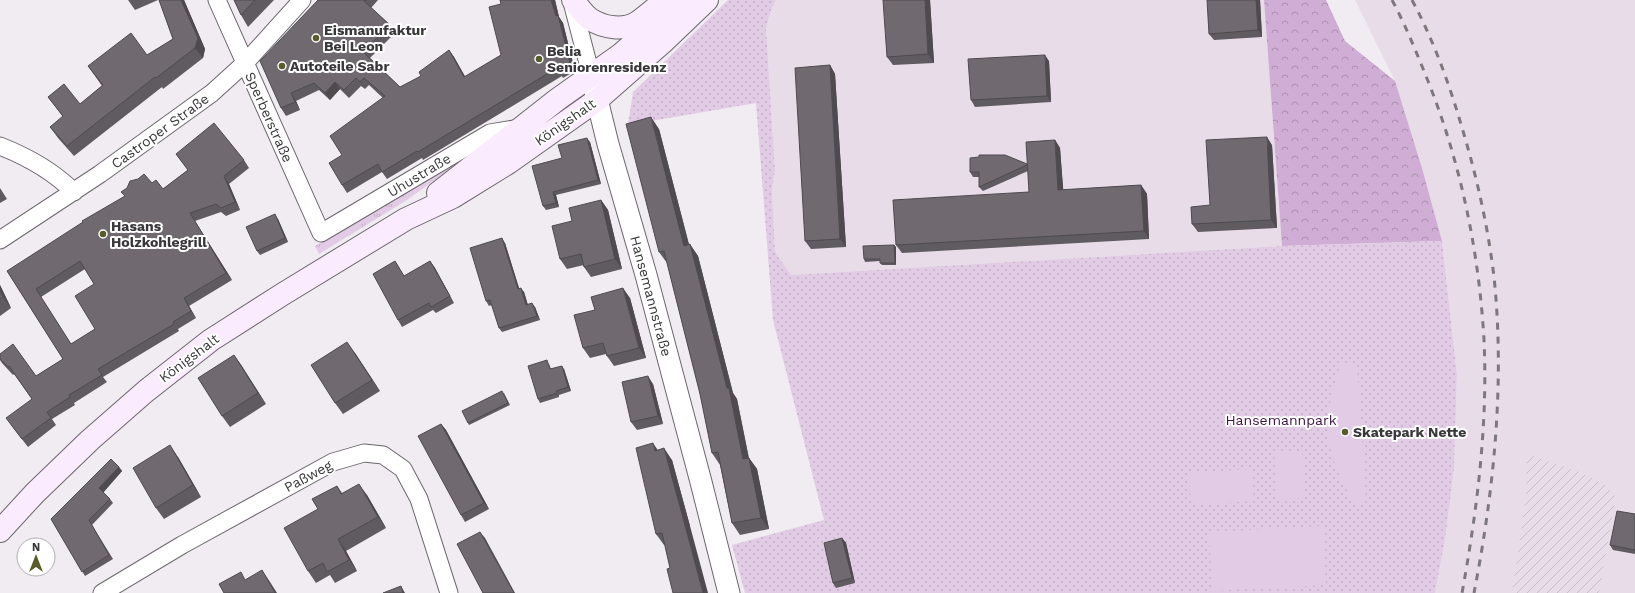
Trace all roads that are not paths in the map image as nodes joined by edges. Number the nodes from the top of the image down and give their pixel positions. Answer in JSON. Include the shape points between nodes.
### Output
{"nodes":[{"id":1,"x":217,"y":0,"type":"edge"},
{"id":2,"x":302,"y":0,"type":"edge"},
{"id":3,"x":573,"y":0,"type":"edge"},
{"id":4,"x":665,"y":0,"type":"edge"},
{"id":5,"x":684,"y":0,"type":"edge"},
{"id":6,"x":707,"y":0,"type":"edge"},
{"id":7,"x":245,"y":63,"type":"junction"},
{"id":8,"x":591,"y":76,"type":"junction"},
{"id":9,"x":597,"y":100,"type":"junction"},
{"id":10,"x":520,"y":128,"type":"junction"},
{"id":11,"x":0,"y":146,"type":"edge"},
{"id":12,"x":74,"y":192,"type":"junction"},
{"id":13,"x":406,"y":219,"type":"junction"},
{"id":14,"x":322,"y":233,"type":"joint"},
{"id":15,"x":0,"y":240,"type":"edge"},
{"id":16,"x":0,"y":531,"type":"edge"},
{"id":17,"x":102,"y":593,"type":"edge"},
{"id":18,"x":449,"y":593,"type":"edge"},
{"id":19,"x":729,"y":593,"type":"edge"}],
"edges":[{"from":1,"to":7,"type":"street","name":"Sperberstraße"},
{"from":2,"to":7,"type":"street","name":"Castroper Straße"},
{"from":3,"to":4,"type":"main road","via":[[590,18],[600,24],[626,27],[638,22]]},
{"from":3,"to":8,"type":"street","name":"Hansemannstraße"},
{"from":5,"to":8,"type":"main road","name":"Königshalt","via":[[620,55]]},
{"from":6,"to":9,"type":"main road","name":"Königshalt"},
{"from":7,"to":12,"type":"street","name":"Castroper Straße","via":[[212,93]]},
{"from":7,"to":14,"type":"street","name":"Sperberstraße"},
{"from":8,"to":9,"type":"street","name":"Hansemannstraße"},
{"from":8,"to":10,"type":"main road","name":"Königshalt"},
{"from":9,"to":13,"type":"main road","name":"Königshalt","via":[[501,168],[454,197]]},
{"from":9,"to":19,"type":"street","name":"Hansemannstraße","via":[[646,275]]},
{"from":10,"to":13,"type":"main road","name":"Königshalt"},
{"from":10,"to":14,"type":"street","name":"Uhustraße","via":[[490,133]]},
{"from":11,"to":12,"type":"street","via":[[42,166]]},
{"from":12,"to":15,"type":"street","name":"Castroper Straße"},
{"from":13,"to":16,"type":"main road","name":"Königshalt","via":[[206,344],[146,391],[90,440]]},
{"from":17,"to":18,"type":"street","name":"Paßweg","via":[[182,544],[333,462],[364,453],[383,455],[403,469],[419,499]]}]}
